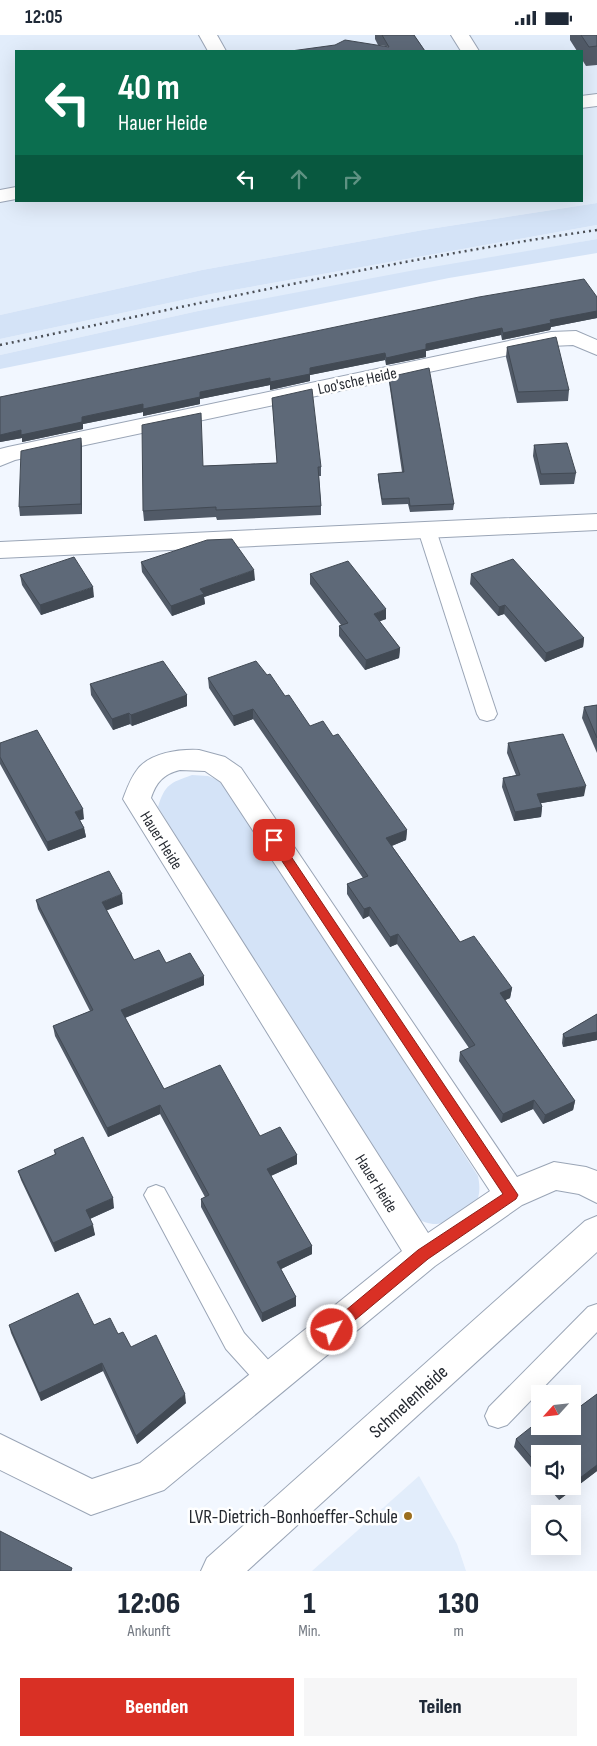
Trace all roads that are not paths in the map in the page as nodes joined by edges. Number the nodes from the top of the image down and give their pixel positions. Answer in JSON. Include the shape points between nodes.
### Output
{"nodes":[{"id":1,"x":208,"y":35,"type":"edge"},
{"id":2,"x":460,"y":35,"type":"edge"},
{"id":3,"x":216,"y":50,"type":"edge"},
{"id":4,"x":469,"y":50,"type":"edge"},
{"id":5,"x":597,"y":100,"type":"edge"},
{"id":6,"x":583,"y":102,"type":"edge"},
{"id":7,"x":15,"y":193,"type":"edge"},
{"id":8,"x":0,"y":196,"type":"edge"},
{"id":9,"x":597,"y":348,"type":"edge"},
{"id":10,"x":0,"y":459,"type":"edge"},
{"id":11,"x":597,"y":522,"type":"edge"},
{"id":12,"x":427,"y":530,"type":"junction"},
{"id":13,"x":0,"y":550,"type":"edge"},
{"id":14,"x":487,"y":714,"type":"dead end"},
{"id":15,"x":597,"y":1189,"type":"edge"},
{"id":16,"x":156,"y":1195,"type":"dead end"},
{"id":17,"x":511,"y":1195,"type":"junction"},
{"id":18,"x":597,"y":1231,"type":"edge"},
{"id":19,"x":423,"y":1255,"type":"junction"},
{"id":20,"x":597,"y":1315,"type":"edge"},
{"id":21,"x":271,"y":1381,"type":"junction"},
{"id":22,"x":498,"y":1415,"type":"dead end"},
{"id":23,"x":0,"y":1451,"type":"edge"},
{"id":24,"x":220,"y":1571,"type":"edge"}],
"edges":[{"from":1,"to":3,"type":"street"},
{"from":2,"to":4,"type":"street"},
{"from":5,"to":6,"type":"street"},
{"from":7,"to":8,"type":"street"},
{"from":9,"to":10,"type":"street","name":"Loo'sche Heide","via":[[576,338],[550,339],[8,454]]},
{"from":11,"to":12,"type":"street"},
{"from":12,"to":13,"type":"street"},
{"from":12,"to":14,"type":"lane"},
{"from":15,"to":17,"type":"street","via":[[586,1181],[554,1176]]},
{"from":16,"to":21,"type":"lane","via":[[235,1341]]},
{"from":17,"to":19,"type":"street"},
{"from":17,"to":19,"type":"street","name":"Hauer Heide","via":[[231,775],[214,764],[189,758],[149,774],[137,799],[143,810]]},
{"from":18,"to":24,"type":"street","name":"Schmelenheide"},
{"from":19,"to":21,"type":"street"},
{"from":20,"to":22,"type":"lane"},
{"from":21,"to":23,"type":"street","via":[[151,1477],[91,1497]]}]}
